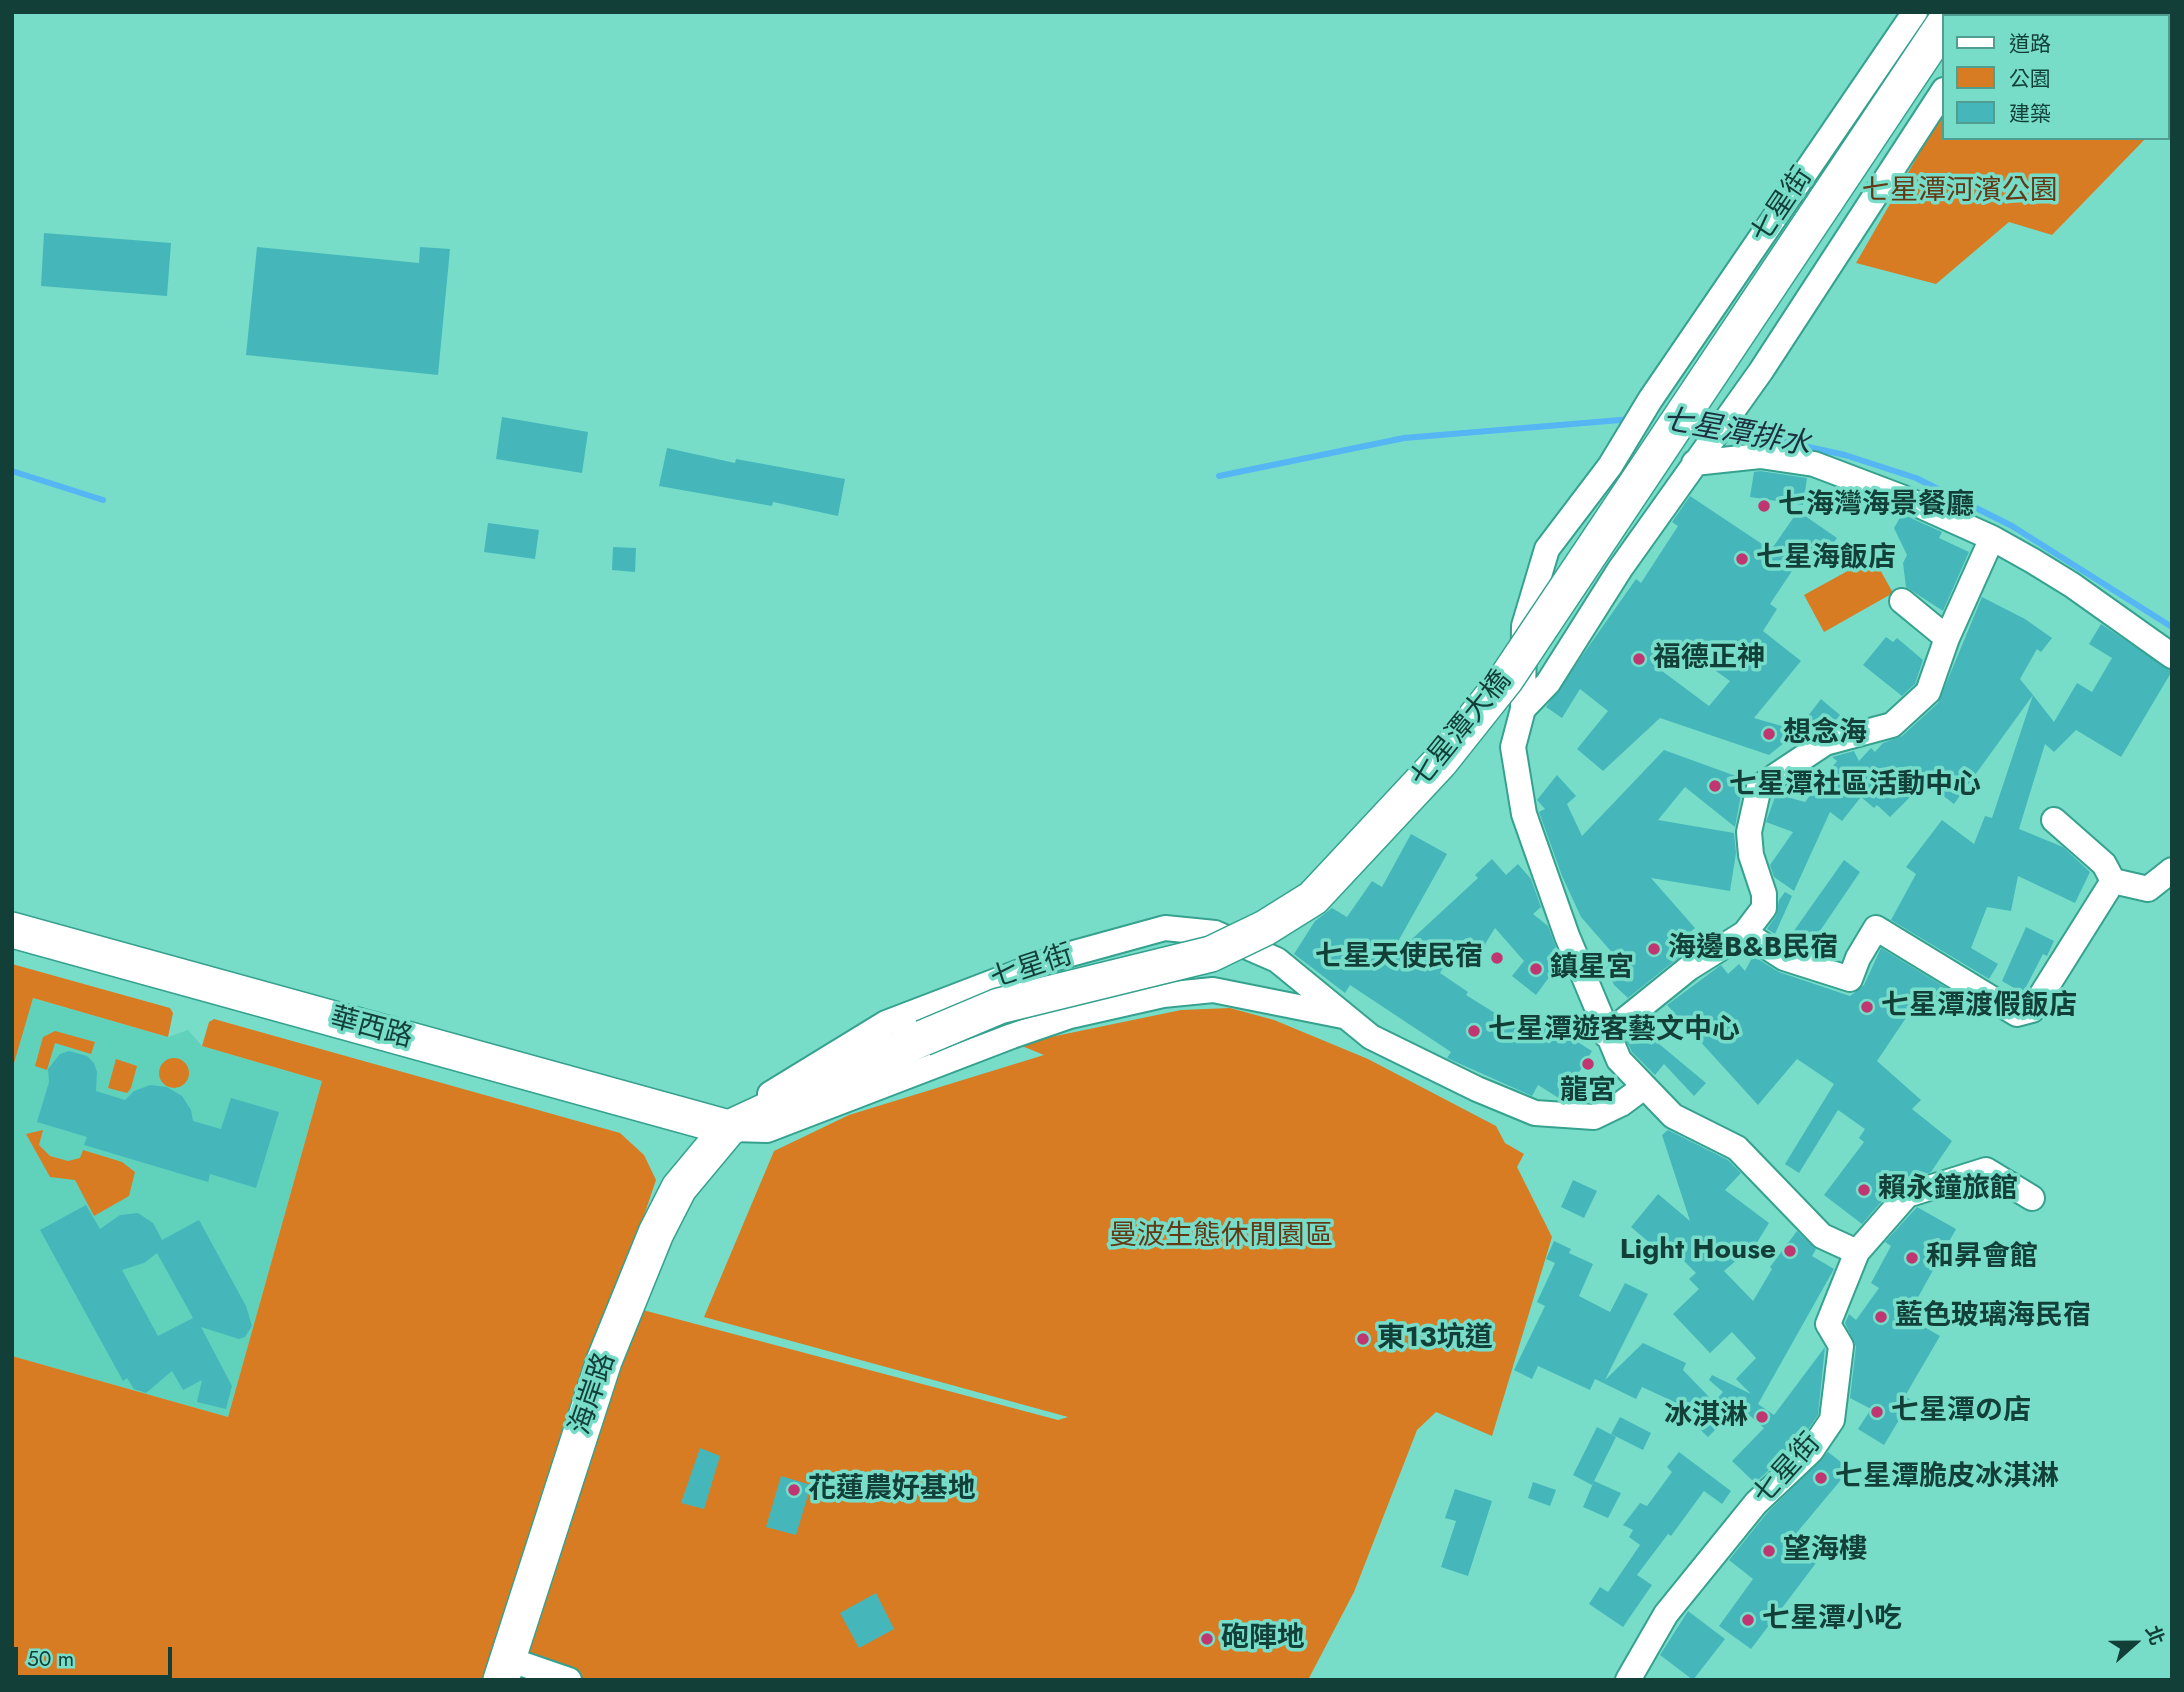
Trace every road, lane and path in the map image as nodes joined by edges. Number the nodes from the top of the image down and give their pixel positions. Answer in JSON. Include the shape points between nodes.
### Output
{"nodes":[{"id":1,"x":1915,"y":12,"type":"edge"},
{"id":2,"x":1942,"y":27,"type":"edge"},
{"id":3,"x":1942,"y":93,"type":"edge"},
{"id":4,"x":1825,"y":202,"type":"joint"},
{"id":5,"x":1700,"y":454,"type":"junction"},
{"id":6,"x":1992,"y":538,"type":"junction"},
{"id":7,"x":1902,"y":601,"type":"dead end"},
{"id":8,"x":1947,"y":638,"type":"junction"},
{"id":9,"x":2172,"y":656,"type":"edge"},
{"id":10,"x":1523,"y":709,"type":"junction"},
{"id":11,"x":2054,"y":820,"type":"dead end"},
{"id":12,"x":2172,"y":870,"type":"edge"},
{"id":13,"x":2113,"y":881,"type":"junction"},
{"id":14,"x":12,"y":930,"type":"edge"},
{"id":15,"x":1745,"y":933,"type":"junction"},
{"id":16,"x":1346,"y":1016,"type":"junction"},
{"id":17,"x":1606,"y":1035,"type":"junction"},
{"id":18,"x":1644,"y":1087,"type":"junction"},
{"id":19,"x":729,"y":1128,"type":"junction"},
{"id":20,"x":2032,"y":1198,"type":"dead end"},
{"id":21,"x":1857,"y":1252,"type":"junction"},
{"id":22,"x":505,"y":1670,"type":"edge"},
{"id":23,"x":569,"y":1680,"type":"edge"},
{"id":24,"x":1628,"y":1680,"type":"edge"}],
"edges":[{"from":1,"to":10,"type":"street","name":"七星街","via":[[1650,400],[1610,466],[1547,549],[1524,626]]},
{"from":2,"to":4,"type":"main road","name":"七星街"},
{"from":3,"to":5,"type":"street","via":[[1761,371]]},
{"from":4,"to":19,"type":"main road","name":"七星潭大橋","bridge":true,"via":[[1506,679],[1440,762],[1313,898],[1211,954],[999,1006]]},
{"from":5,"to":6,"type":"street","via":[[1814,464]]},
{"from":5,"to":10,"type":"street","via":[[1548,683]]},
{"from":6,"to":8,"type":"street"},
{"from":6,"to":9,"type":"street","via":[[2072,585]]},
{"from":7,"to":8,"type":"street"},
{"from":8,"to":15,"type":"street","via":[[1928,692],[1892,725],[1825,743],[1759,787],[1749,832],[1764,908]]},
{"from":10,"to":17,"type":"street","via":[[1513,747],[1524,814]]},
{"from":11,"to":13,"type":"street","via":[[2104,864]]},
{"from":12,"to":13,"type":"street","via":[[2148,889]]},
{"from":13,"to":15,"type":"street","via":[[2032,1010],[2017,1014],[1876,928],[1850,979],[1784,958]]},
{"from":14,"to":19,"type":"main road","name":"華西路"},
{"from":15,"to":17,"type":"street","via":[[1689,968]]},
{"from":16,"to":18,"type":"street","name":"七星街","via":[[1371,1037],[1535,1113],[1594,1117]]},
{"from":16,"to":19,"type":"street","name":"七星街","via":[[1213,990],[1163,995],[1070,1016],[767,1130]]},
{"from":16,"to":19,"type":"street","name":"七星街","via":[[1277,960],[1215,933],[1164,929],[1056,958],[886,1023],[752,1105]]},
{"from":17,"to":18,"type":"street","via":[[1619,1060]]},
{"from":18,"to":21,"type":"street","via":[[1673,1116],[1737,1148],[1822,1236]]},
{"from":19,"to":22,"type":"main road","name":"海岸路","via":[[679,1188],[656,1233],[604,1361]]},
{"from":20,"to":21,"type":"street","via":[[1986,1170],[1907,1195]]},
{"from":21,"to":24,"type":"street","name":"七星街","via":[[1828,1324],[1841,1346],[1832,1420],[1811,1451],[1756,1503],[1666,1615]]},
{"from":22,"to":23,"type":"street"}]}
